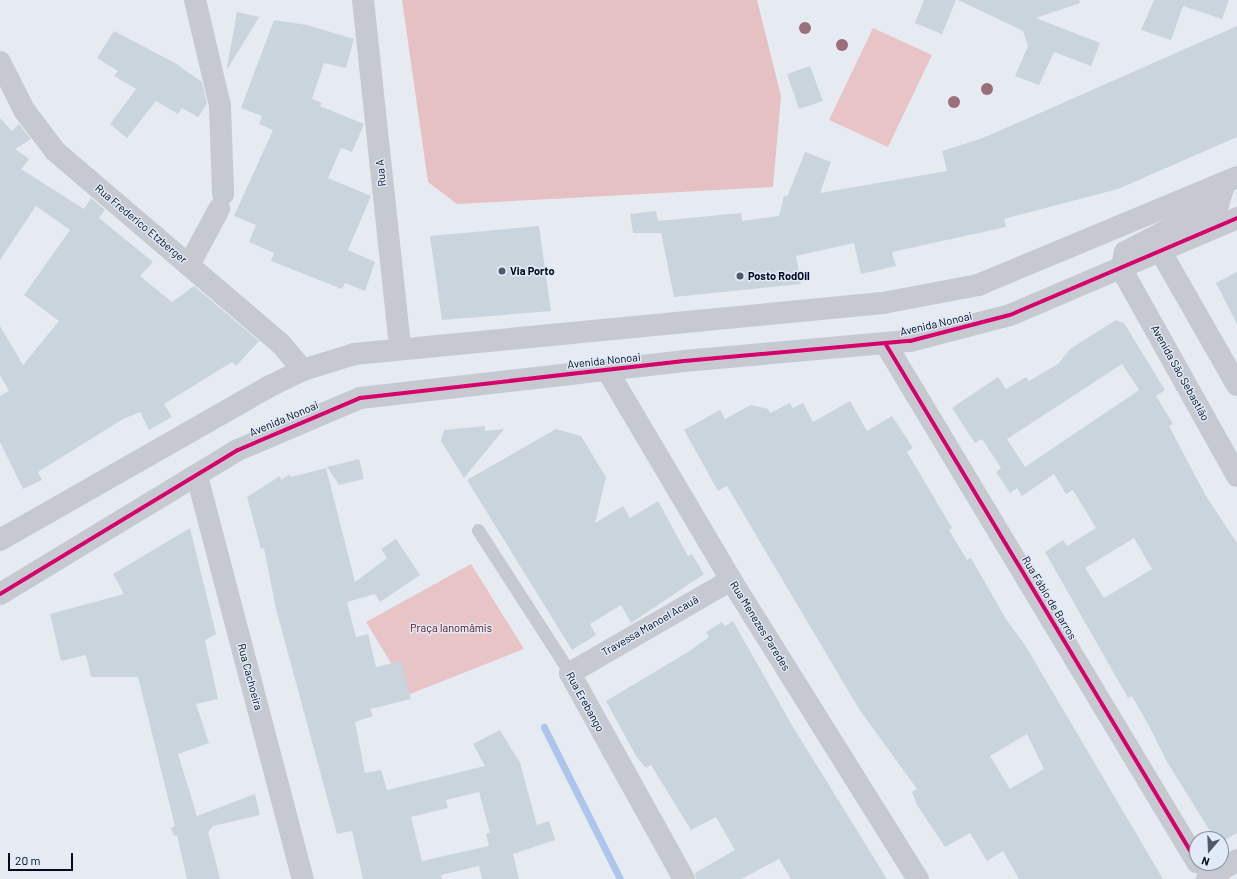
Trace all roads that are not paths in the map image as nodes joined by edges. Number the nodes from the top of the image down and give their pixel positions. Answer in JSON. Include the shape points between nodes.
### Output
{"nodes":[{"id":1,"x":195,"y":0,"type":"edge"},
{"id":2,"x":363,"y":0,"type":"edge"},
{"id":3,"x":0,"y":62,"type":"edge"},
{"id":4,"x":1231,"y":180,"type":"edge"},
{"id":5,"x":1237,"y":218,"type":"edge"},
{"id":6,"x":1161,"y":252,"type":"junction"},
{"id":7,"x":189,"y":265,"type":"junction"},
{"id":8,"x":1122,"y":270,"type":"junction"},
{"id":9,"x":886,"y":343,"type":"junction"},
{"id":10,"x":400,"y":347,"type":"junction"},
{"id":11,"x":303,"y":370,"type":"junction"},
{"id":12,"x":607,"y":370,"type":"junction"},
{"id":13,"x":1237,"y":385,"type":"edge"},
{"id":14,"x":197,"y":476,"type":"junction"},
{"id":15,"x":1237,"y":476,"type":"edge"},
{"id":16,"x":478,"y":530,"type":"dead end"},
{"id":17,"x":0,"y":540,"type":"edge"},
{"id":18,"x":731,"y":580,"type":"junction"},
{"id":19,"x":0,"y":594,"type":"edge"},
{"id":20,"x":570,"y":673,"type":"junction"},
{"id":21,"x":1189,"y":849,"type":"edge"},
{"id":22,"x":1237,"y":860,"type":"edge"},
{"id":23,"x":303,"y":879,"type":"edge"},
{"id":24,"x":684,"y":879,"type":"edge"},
{"id":25,"x":918,"y":879,"type":"edge"},
{"id":26,"x":1207,"y":879,"type":"edge"}],
"edges":[{"from":1,"to":7,"type":"street","via":[[220,106],[221,202]]},
{"from":2,"to":10,"type":"street","name":"Rua A"},
{"from":3,"to":7,"type":"street","name":"Rua Frederico Etzberger","via":[[24,110],[55,151]]},
{"from":4,"to":8,"type":"street","via":[[1218,204],[1125,252]]},
{"from":4,"to":10,"type":"street","via":[[978,284],[883,303]]},
{"from":5,"to":6,"type":"street","name":"Avenida Nonoai"},
{"from":6,"to":8,"type":"street","name":"Avenida Nonoai"},
{"from":6,"to":13,"type":"street"},
{"from":7,"to":11,"type":"street","name":"Rua Frederico Etzberger","via":[[282,344]]},
{"from":8,"to":9,"type":"street","name":"Avenida Nonoai","via":[[1010,316],[910,341]]},
{"from":8,"to":15,"type":"street","name":"Avenida São Sebastião"},
{"from":9,"to":12,"type":"street","name":"Avenida Nonoai"},
{"from":9,"to":21,"type":"street","name":"Rua Fábio de Barros"},
{"from":10,"to":11,"type":"street","via":[[354,354]]},
{"from":11,"to":17,"type":"street"},
{"from":12,"to":14,"type":"street","name":"Avenida Nonoai","via":[[360,398],[284,427]]},
{"from":12,"to":18,"type":"street","name":"Rua Menezes Paredes"},
{"from":14,"to":19,"type":"street","name":"Avenida Nonoai"},
{"from":14,"to":23,"type":"street","name":"Rua Cachoeira"},
{"from":16,"to":20,"type":"lane","name":"Rua Erebango"},
{"from":18,"to":20,"type":"street","name":"Travessa Manoel Acauã"},
{"from":18,"to":25,"type":"street","name":"Rua Menezes Paredes"},
{"from":20,"to":24,"type":"street","name":"Rua Erebango"},
{"from":22,"to":26,"type":"street"}]}
